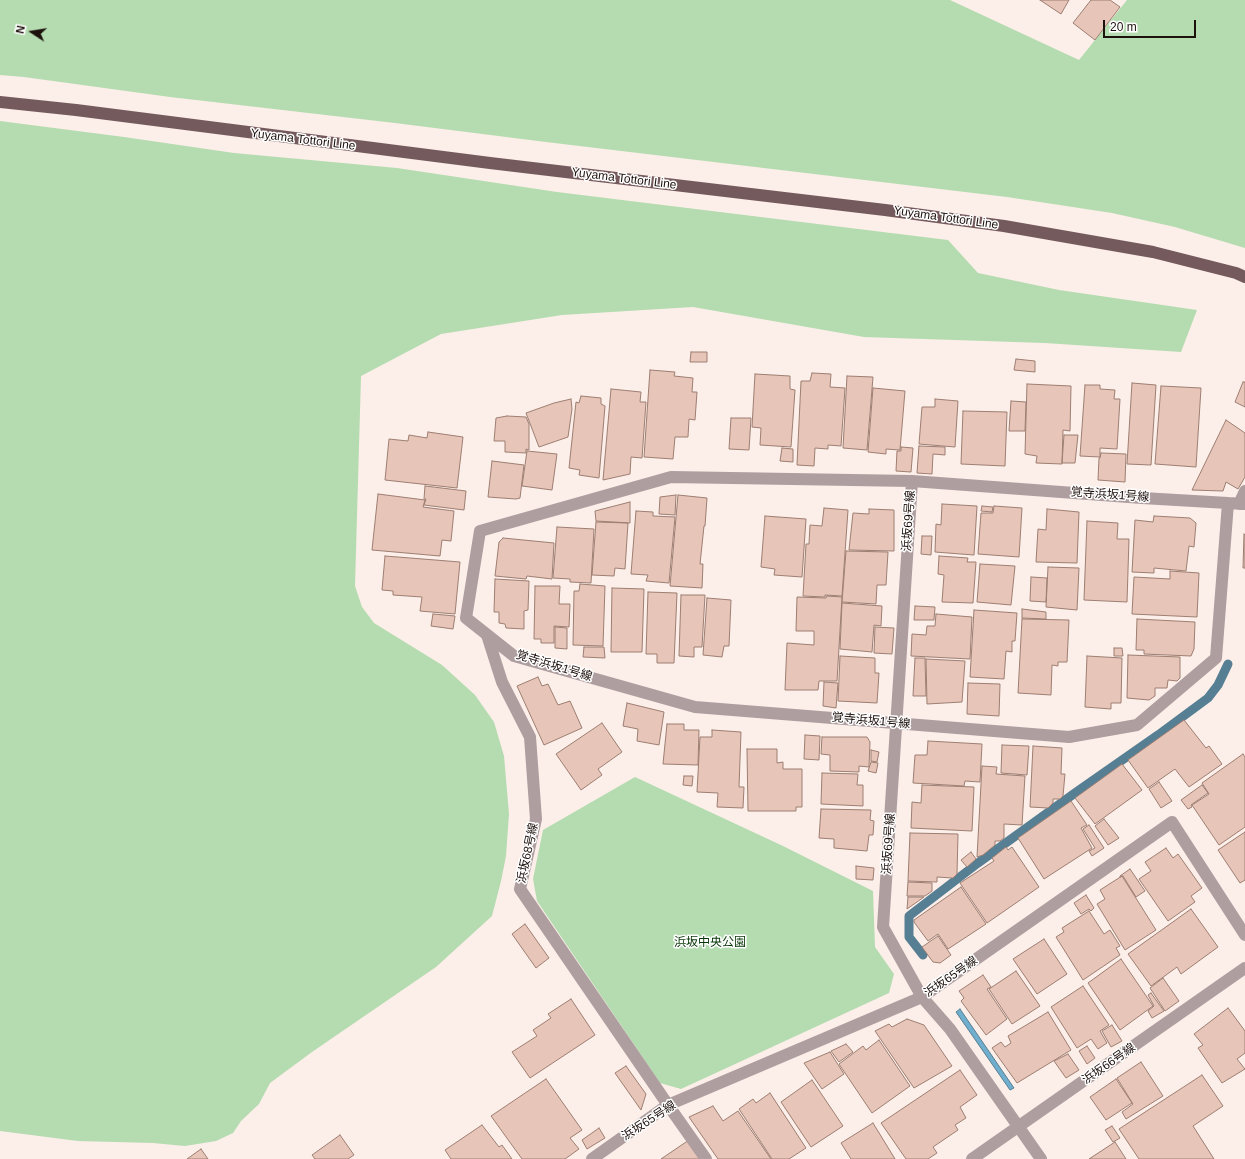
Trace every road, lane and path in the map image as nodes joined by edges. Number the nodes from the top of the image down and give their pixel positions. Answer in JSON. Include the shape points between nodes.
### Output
{"nodes":[{"id":1,"x":0,"y":102,"type":"edge"},
{"id":2,"x":1245,"y":277,"type":"edge"},
{"id":3,"x":912,"y":481,"type":"junction"},
{"id":4,"x":1245,"y":491,"type":"edge"},
{"id":5,"x":1237,"y":503,"type":"edge"},
{"id":6,"x":487,"y":635,"type":"junction"},
{"id":7,"x":897,"y":723,"type":"junction"},
{"id":8,"x":1245,"y":935,"type":"edge"},
{"id":9,"x":1245,"y":968,"type":"edge"},
{"id":10,"x":922,"y":997,"type":"junction"},
{"id":11,"x":668,"y":1105,"type":"junction"},
{"id":12,"x":1018,"y":1127,"type":"junction"},
{"id":13,"x":592,"y":1159,"type":"edge"},
{"id":14,"x":706,"y":1159,"type":"edge"},
{"id":15,"x":972,"y":1159,"type":"edge"},
{"id":16,"x":1041,"y":1159,"type":"edge"}],
"edges":[{"from":1,"to":2,"type":"main road","name":"Yuyama Tottori Line","via":[[1004,226],[1153,252]]},
{"from":3,"to":5,"type":"street","name":"覚寺浜坂1号線"},
{"from":3,"to":6,"type":"street","name":"覚寺浜坂1号線","via":[[671,477],[480,531],[466,618]]},
{"from":3,"to":7,"type":"street","name":"浜坂69号線"},
{"from":4,"to":5,"type":"street"},
{"from":5,"to":7,"type":"street","name":"覚寺浜坂1号線","via":[[1216,658],[1137,725],[1070,737]]},
{"from":6,"to":7,"type":"street","name":"覚寺浜坂1号線","via":[[514,656],[695,707]]},
{"from":6,"to":11,"type":"street","name":"浜坂68号線","via":[[502,682],[530,738],[536,819],[520,889]]},
{"from":7,"to":10,"type":"street","name":"浜坂69号線","via":[[883,927]]},
{"from":8,"to":10,"type":"street","name":"浜坂65号線","via":[[1172,822]]},
{"from":9,"to":12,"type":"street","name":"浜坂66号線"},
{"from":10,"to":11,"type":"street","name":"浜坂65号線"},
{"from":10,"to":12,"type":"street","name":"浜坂69号線","via":[[950,1029]]},
{"from":11,"to":13,"type":"street","name":"浜坂65号線"},
{"from":11,"to":14,"type":"street","name":"浜坂68号線"},
{"from":12,"to":15,"type":"street","name":"浜坂66号線"},
{"from":12,"to":16,"type":"street","name":"浜坂69号線"}]}
